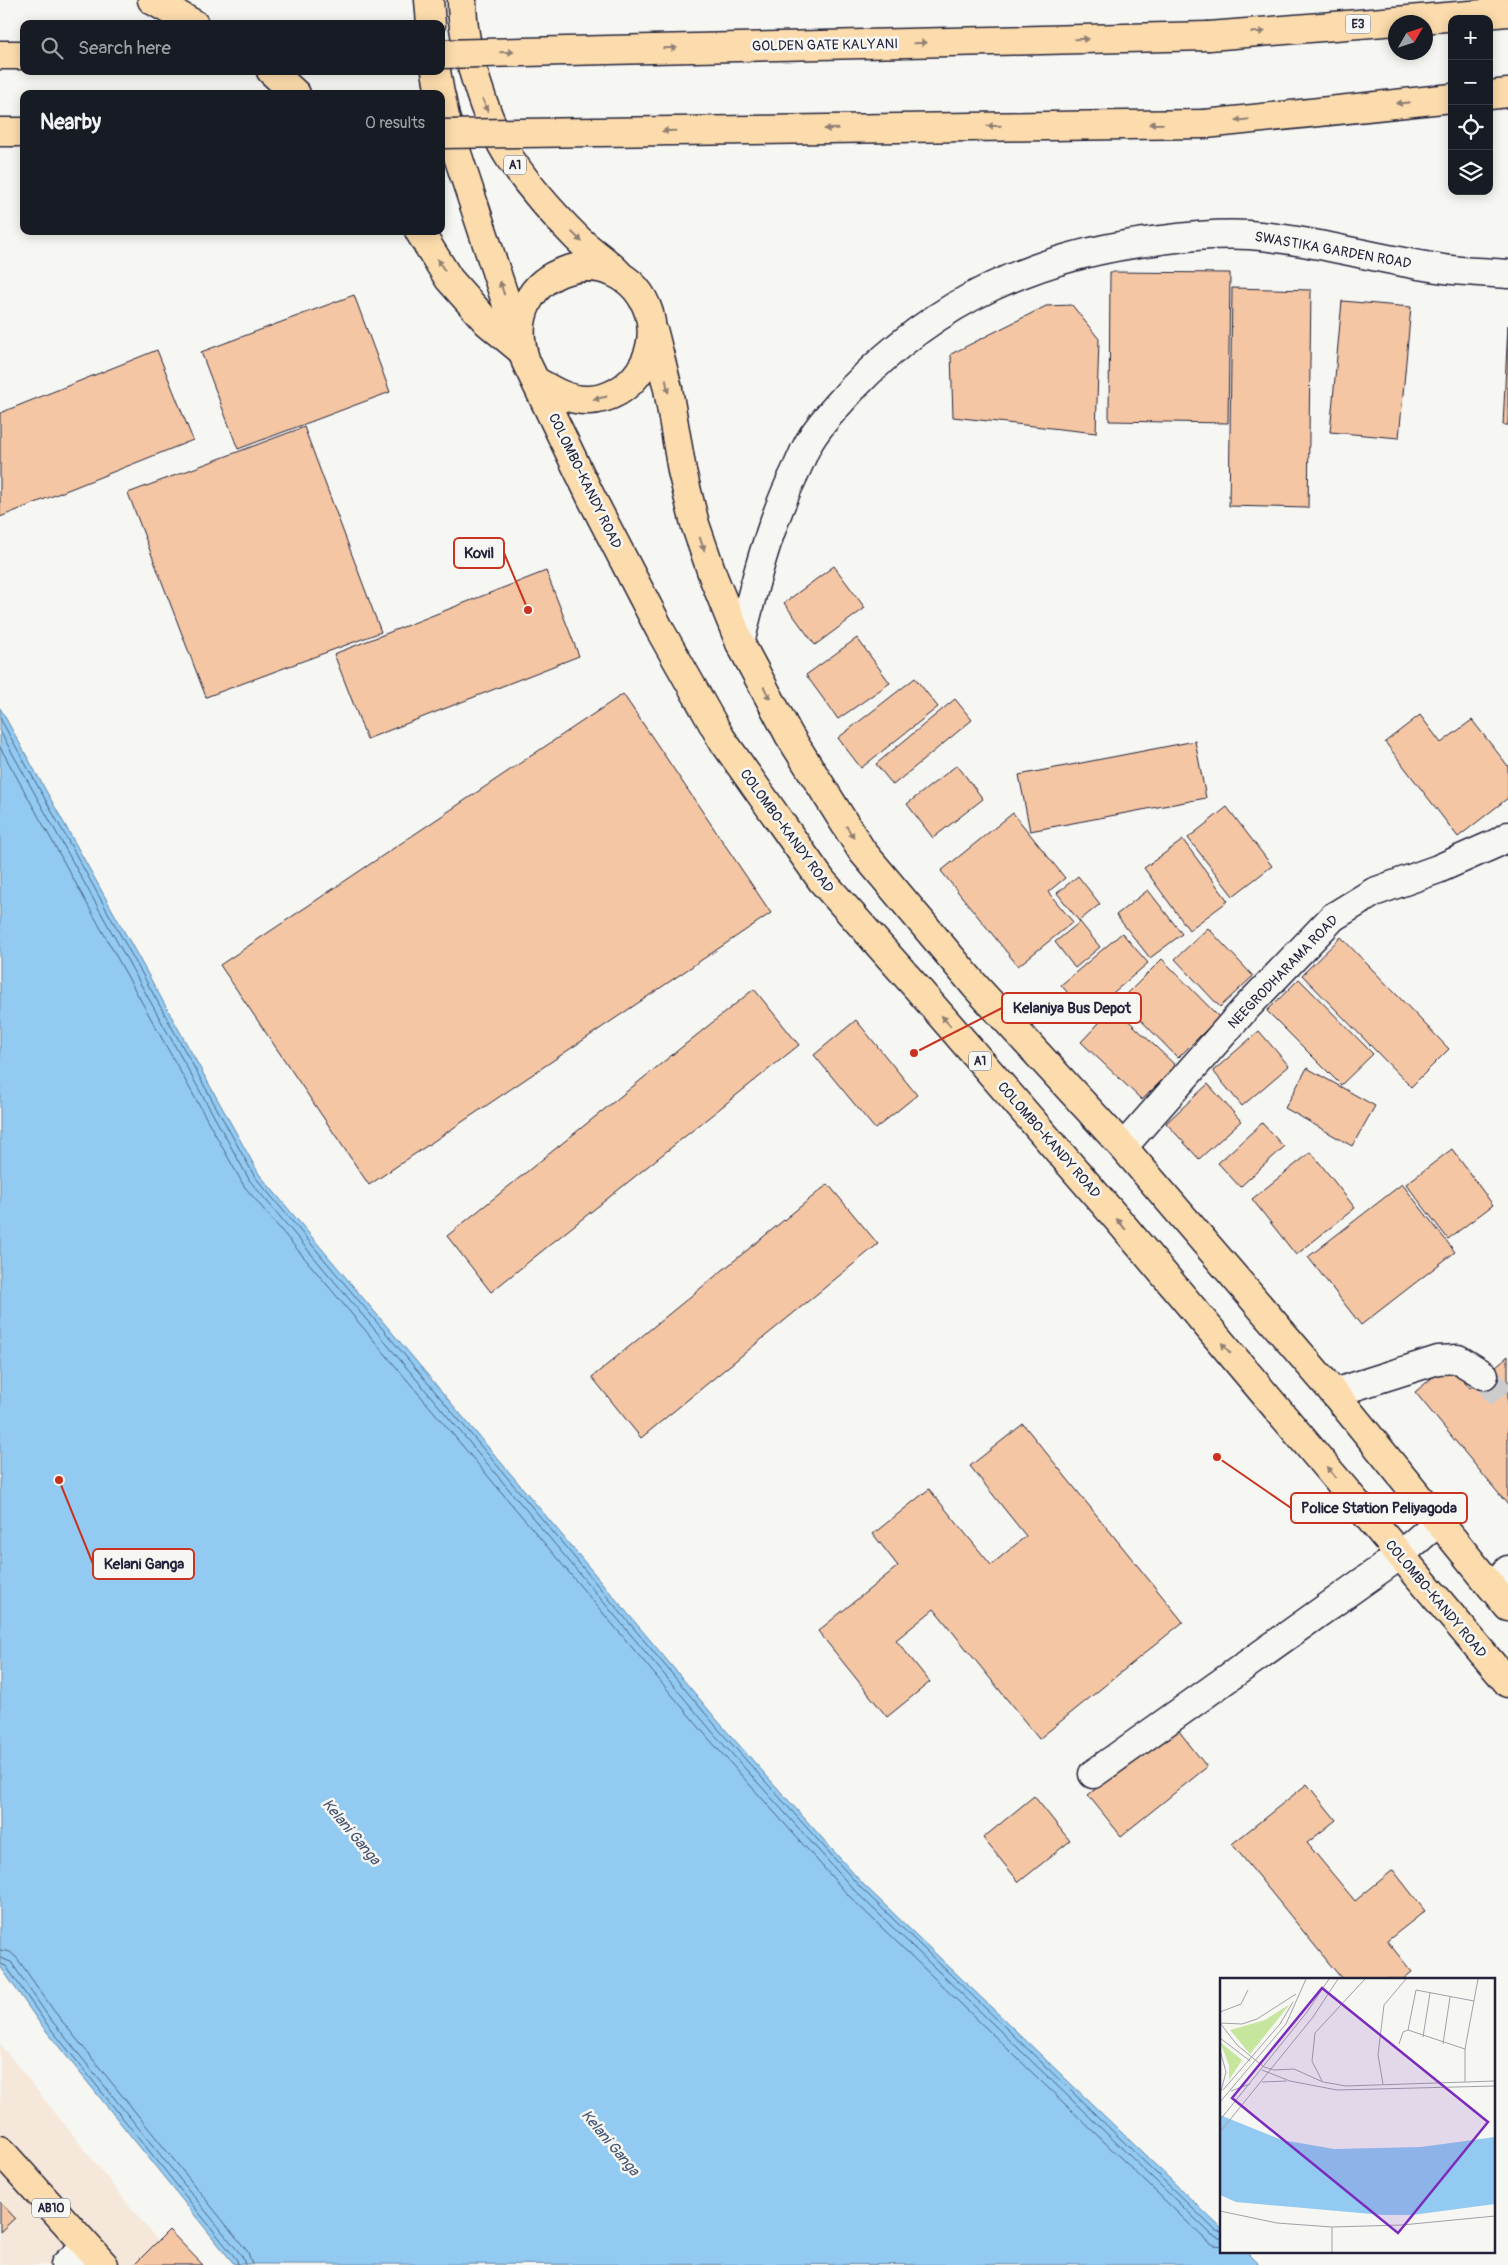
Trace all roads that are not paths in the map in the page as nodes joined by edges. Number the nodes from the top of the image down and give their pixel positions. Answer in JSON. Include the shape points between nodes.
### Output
{"nodes":[{"id":1,"x":152,"y":0,"type":"edge"},
{"id":2,"x":429,"y":0,"type":"edge"},
{"id":3,"x":462,"y":0,"type":"edge"},
{"id":4,"x":1508,"y":12,"type":"edge"},
{"id":5,"x":187,"y":20,"type":"edge"},
{"id":6,"x":431,"y":20,"type":"edge"},
{"id":7,"x":445,"y":54,"type":"edge"},
{"id":8,"x":0,"y":55,"type":"edge"},
{"id":9,"x":20,"y":55,"type":"edge"},
{"id":10,"x":275,"y":75,"type":"edge"},
{"id":11,"x":437,"y":75,"type":"edge"},
{"id":12,"x":292,"y":90,"type":"edge"},
{"id":13,"x":440,"y":90,"type":"edge"},
{"id":14,"x":1508,"y":93,"type":"edge"},
{"id":15,"x":1493,"y":94,"type":"edge"},
{"id":16,"x":1448,"y":98,"type":"edge"},
{"id":17,"x":445,"y":117,"type":"edge"},
{"id":18,"x":0,"y":132,"type":"edge"},
{"id":19,"x":20,"y":132,"type":"edge"},
{"id":20,"x":445,"y":134,"type":"edge"},
{"id":21,"x":421,"y":235,"type":"edge"},
{"id":22,"x":1508,"y":274,"type":"edge"},
{"id":23,"x":632,"y":286,"type":"junction"},
{"id":24,"x":650,"y":322,"type":"junction"},
{"id":25,"x":522,"y":351,"type":"junction"},
{"id":26,"x":536,"y":381,"type":"junction"},
{"id":27,"x":740,"y":643,"type":"junction"},
{"id":28,"x":1508,"y":836,"type":"edge"},
{"id":29,"x":1123,"y":1147,"type":"junction"},
{"id":30,"x":1484,"y":1375,"type":"tunnel mouth"},
{"id":31,"x":1334,"y":1393,"type":"junction"},
{"id":32,"x":1438,"y":1522,"type":"junction"},
{"id":33,"x":1399,"y":1556,"type":"junction"},
{"id":34,"x":1499,"y":1578,"type":"edge"},
{"id":35,"x":1508,"y":1607,"type":"edge"},
{"id":36,"x":1508,"y":1683,"type":"edge"},
{"id":37,"x":1093,"y":1774,"type":"dead end"},
{"id":38,"x":0,"y":2150,"type":"edge"},
{"id":39,"x":94,"y":2256,"type":"edge"},
{"id":40,"x":65,"y":2265,"type":"edge"}],
"edges":[{"from":1,"to":5,"type":"main road"},
{"from":2,"to":6,"type":"main road"},
{"from":3,"to":23,"type":"main road","number":"A1","one_way":true,"via":[[469,52],[481,95],[510,158],[555,216]]},
{"from":7,"to":4,"type":"main road","name":"GOLDEN GATE KALYANI","number":"E3","one_way":true,"bridge":true,"via":[[1209,36]]},
{"from":8,"to":9,"type":"main road"},
{"from":10,"to":12,"type":"main road"},
{"from":11,"to":13,"type":"main road"},
{"from":14,"to":15,"type":"main road"},
{"from":16,"to":20,"type":"main road","one_way":true,"bridge":true,"via":[[1205,124]]},
{"from":25,"to":17,"type":"main road","one_way":true},
{"from":18,"to":19,"type":"main road"},
{"from":25,"to":21,"type":"main road","one_way":true,"via":[[487,322],[450,279]]},
{"from":22,"to":27,"type":"street","name":"SWASTIKA GARDEN ROAD","via":[[1444,269],[1248,235],[1196,236],[1089,251],[1032,269],[969,297],[921,327],[880,361],[811,439],[784,493],[761,556]]},
{"from":23,"to":24,"type":"main road","via":[[644,302]]},
{"from":23,"to":25,"type":"main road","via":[[609,272],[583,267],[570,268],[546,280],[532,295],[523,312],[519,338]]},
{"from":24,"to":26,"type":"main road","one_way":true,"via":[[651,345],[644,366],[620,390],[599,398],[577,399],[556,393]]},
{"from":24,"to":27,"type":"main road","one_way":true,"via":[[668,389],[695,524]]},
{"from":25,"to":26,"type":"main road"},
{"from":33,"to":26,"type":"main road","name":"COLOMBO-KANDY ROAD","number":"A1","one_way":true,"via":[[1119,1221],[811,867],[716,730],[591,497]]},
{"from":27,"to":29,"type":"main road","one_way":true,"via":[[789,735],[862,851],[976,988]]},
{"from":28,"to":29,"type":"street","name":"NEEGRODHARAMA ROAD","via":[[1438,869],[1374,892],[1333,917],[1244,1010]]},
{"from":29,"to":31,"type":"main road"},
{"from":30,"to":31,"type":"street","via":[[1458,1359],[1438,1360]]},
{"from":31,"to":32,"type":"main road"},
{"from":32,"to":33,"type":"street"},
{"from":32,"to":34,"type":"main road"},
{"from":33,"to":36,"type":"main road","name":"COLOMBO-KANDY ROAD","number":"A1"},
{"from":33,"to":37,"type":"street"},
{"from":34,"to":35,"type":"main road"},
{"from":38,"to":39,"type":"main road","number":"AB10"},
{"from":39,"to":40,"type":"street"}]}
